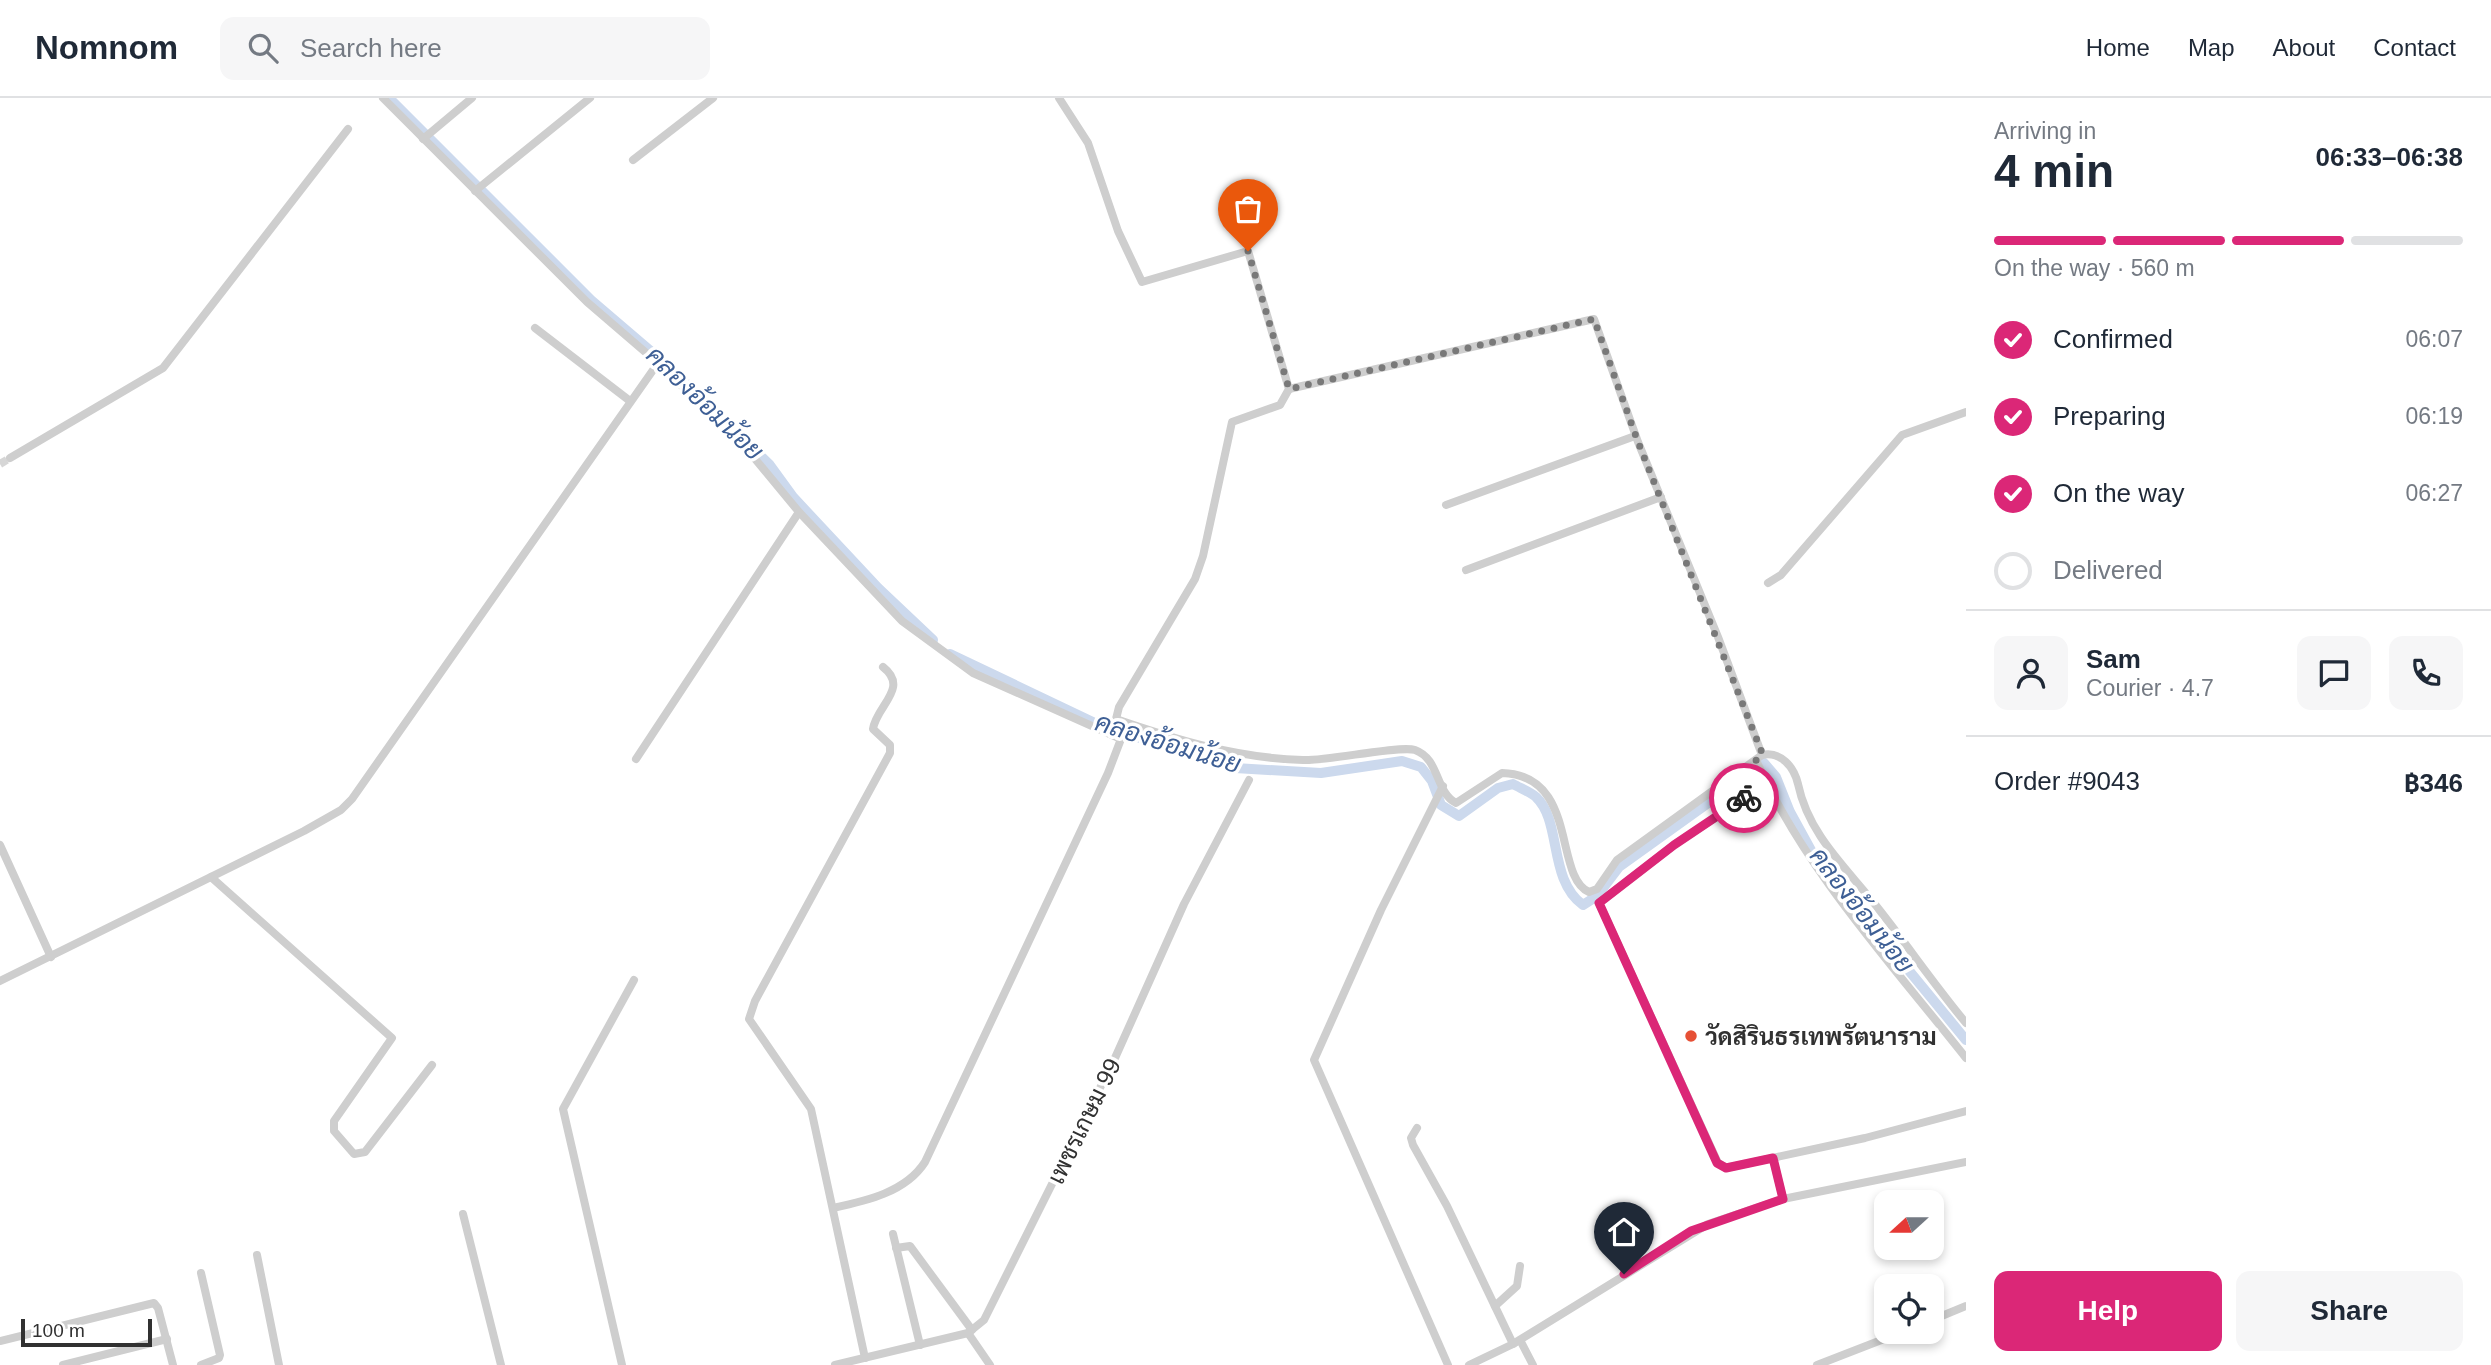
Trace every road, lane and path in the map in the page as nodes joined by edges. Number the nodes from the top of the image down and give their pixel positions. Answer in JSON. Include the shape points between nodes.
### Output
{"nodes":[{"id":1,"x":383,"y":98,"type":"edge"},
{"id":2,"x":472,"y":98,"type":"edge"},
{"id":3,"x":590,"y":98,"type":"edge"},
{"id":4,"x":713,"y":98,"type":"edge"},
{"id":5,"x":1059,"y":98,"type":"edge"},
{"id":6,"x":348,"y":129,"type":"dead end"},
{"id":7,"x":426,"y":136,"type":"junction"},
{"id":8,"x":633,"y":160,"type":"dead end"},
{"id":9,"x":478,"y":189,"type":"junction"},
{"id":10,"x":535,"y":328,"type":"dead end"},
{"id":11,"x":658,"y":363,"type":"junction"},
{"id":12,"x":1289,"y":389,"type":"junction"},
{"id":13,"x":631,"y":401,"type":"junction"},
{"id":14,"x":1966,"y":412,"type":"edge"},
{"id":15,"x":1635,"y":436,"type":"junction"},
{"id":16,"x":10,"y":458,"type":"tunnel mouth"},
{"id":17,"x":1661,"y":497,"type":"junction"},
{"id":18,"x":1446,"y":505,"type":"dead end"},
{"id":19,"x":799,"y":512,"type":"junction"},
{"id":20,"x":1466,"y":570,"type":"dead end"},
{"id":21,"x":1769,"y":583,"type":"dead end"},
{"id":22,"x":883,"y":667,"type":"dead end"},
{"id":23,"x":1116,"y":721,"type":"junction"},
{"id":24,"x":1121,"y":737,"type":"junction"},
{"id":25,"x":1763,"y":757,"type":"junction"},
{"id":26,"x":636,"y":759,"type":"dead end"},
{"id":27,"x":1249,"y":780,"type":"dead end"},
{"id":28,"x":1764,"y":781,"type":"junction"},
{"id":29,"x":1442,"y":787,"type":"junction"},
{"id":30,"x":0,"y":845,"type":"edge"},
{"id":31,"x":211,"y":877,"type":"junction"},
{"id":32,"x":51,"y":957,"type":"junction"},
{"id":33,"x":634,"y":980,"type":"dead end"},
{"id":34,"x":0,"y":981,"type":"edge"},
{"id":35,"x":1966,"y":1023,"type":"edge"},
{"id":36,"x":1966,"y":1058,"type":"edge"},
{"id":37,"x":432,"y":1065,"type":"dead end"},
{"id":38,"x":1966,"y":1111,"type":"edge"},
{"id":39,"x":1417,"y":1128,"type":"dead end"},
{"id":40,"x":1773,"y":1158,"type":"junction"},
{"id":41,"x":1966,"y":1162,"type":"edge"},
{"id":42,"x":1783,"y":1199,"type":"junction"},
{"id":43,"x":833,"y":1208,"type":"junction"},
{"id":44,"x":463,"y":1214,"type":"dead end"},
{"id":45,"x":893,"y":1234,"type":"dead end"},
{"id":46,"x":896,"y":1248,"type":"junction"},
{"id":47,"x":257,"y":1255,"type":"dead end"},
{"id":48,"x":1520,"y":1266,"type":"dead end"},
{"id":49,"x":201,"y":1273,"type":"dead end"},
{"id":50,"x":1495,"y":1306,"type":"junction"},
{"id":51,"x":1966,"y":1306,"type":"edge"},
{"id":52,"x":1944,"y":1315,"type":"edge"},
{"id":53,"x":970,"y":1331,"type":"junction"},
{"id":54,"x":167,"y":1339,"type":"junction"},
{"id":55,"x":0,"y":1341,"type":"edge"},
{"id":56,"x":1517,"y":1342,"type":"junction"},
{"id":57,"x":1874,"y":1343,"type":"edge"},
{"id":58,"x":920,"y":1345,"type":"junction"},
{"id":59,"x":864,"y":1358,"type":"junction"},
{"id":60,"x":63,"y":1365,"type":"edge"},
{"id":61,"x":173,"y":1365,"type":"edge"},
{"id":62,"x":201,"y":1365,"type":"edge"},
{"id":63,"x":279,"y":1365,"type":"edge"},
{"id":64,"x":501,"y":1365,"type":"edge"},
{"id":65,"x":622,"y":1365,"type":"edge"},
{"id":66,"x":835,"y":1365,"type":"edge"},
{"id":67,"x":990,"y":1365,"type":"edge"},
{"id":68,"x":1448,"y":1365,"type":"edge"},
{"id":69,"x":1469,"y":1365,"type":"edge"},
{"id":70,"x":1533,"y":1365,"type":"edge"},
{"id":71,"x":1817,"y":1365,"type":"edge"}],
"edges":[{"from":1,"to":7,"type":"street"},
{"from":2,"to":7,"type":"street"},
{"from":3,"to":9,"type":"street"},
{"from":4,"to":8,"type":"street"},
{"from":5,"to":12,"type":"street","via":[[1081,127],[1118,231],[1142,282],[1248,251]]},
{"from":6,"to":16,"type":"street","via":[[163,368]]},
{"from":7,"to":9,"type":"street"},
{"from":9,"to":11,"type":"street","via":[[587,302]]},
{"from":10,"to":13,"type":"street"},
{"from":11,"to":13,"type":"street"},
{"from":11,"to":19,"type":"street","via":[[764,468]]},
{"from":12,"to":15,"type":"street","via":[[1594,319]]},
{"from":12,"to":23,"type":"street","via":[[1280,405],[1232,422],[1200,568],[1122,700]]},
{"from":13,"to":31,"type":"street","via":[[352,799],[317,824]]},
{"from":14,"to":21,"type":"street","via":[[1902,435],[1781,575]]},
{"from":15,"to":17,"type":"street"},
{"from":15,"to":18,"type":"street"},
{"from":17,"to":20,"type":"street"},
{"from":17,"to":25,"type":"street"},
{"from":19,"to":24,"type":"street","via":[[902,621],[947,656],[974,673]]},
{"from":19,"to":26,"type":"street"},
{"from":22,"to":43,"type":"street","via":[[894,676],[895,686],[873,729],[890,745],[890,753],[749,1019],[807,1099]]},
{"from":23,"to":24,"type":"street"},
{"from":23,"to":29,"type":"street","via":[[1207,748],[1264,757],[1305,760],[1414,749],[1430,760]]},
{"from":24,"to":43,"type":"street","via":[[925,1162],[913,1178],[872,1199]]},
{"from":25,"to":28,"type":"street"},
{"from":25,"to":29,"type":"street","via":[[1617,860],[1597,889],[1589,892],[1581,887],[1572,865],[1553,804],[1536,785],[1524,777],[1502,773],[1456,803]]},
{"from":25,"to":35,"type":"street","via":[[1794,773],[1802,806],[1824,844]]},
{"from":27,"to":53,"type":"street","name":"เพชรเกษม 99","via":[[1174,923],[1115,1058],[991,1308]]},
{"from":28,"to":36,"type":"street","via":[[1825,880]]},
{"from":28,"to":40,"type":"street","via":[[1599,903],[1717,1163],[1726,1168]]},
{"from":29,"to":68,"type":"street","via":[[1314,1060]]},
{"from":30,"to":32,"type":"street"},
{"from":31,"to":32,"type":"street"},
{"from":31,"to":37,"type":"street","via":[[391,1036],[391,1043],[334,1121],[334,1131],[354,1154],[365,1152]]},
{"from":32,"to":34,"type":"street"},
{"from":33,"to":65,"type":"street","via":[[563,1109]]},
{"from":38,"to":40,"type":"street"},
{"from":39,"to":50,"type":"street","via":[[1411,1138],[1413,1145]]},
{"from":40,"to":42,"type":"street"},
{"from":41,"to":42,"type":"street"},
{"from":42,"to":56,"type":"street","via":[[1691,1231]]},
{"from":43,"to":59,"type":"street"},
{"from":44,"to":64,"type":"street"},
{"from":45,"to":46,"type":"street"},
{"from":46,"to":53,"type":"street","via":[[910,1246]]},
{"from":46,"to":58,"type":"street"},
{"from":47,"to":63,"type":"street"},
{"from":48,"to":50,"type":"street","via":[[1517,1286]]},
{"from":49,"to":62,"type":"street","via":[[220,1355]]},
{"from":50,"to":56,"type":"street"},
{"from":51,"to":52,"type":"street"},
{"from":53,"to":58,"type":"street"},
{"from":53,"to":67,"type":"street"},
{"from":54,"to":55,"type":"street","via":[[154,1303]]},
{"from":54,"to":60,"type":"street"},
{"from":54,"to":61,"type":"street"},
{"from":56,"to":69,"type":"street"},
{"from":56,"to":70,"type":"street"},
{"from":57,"to":71,"type":"street"},
{"from":58,"to":59,"type":"street"},
{"from":59,"to":66,"type":"street"}]}
